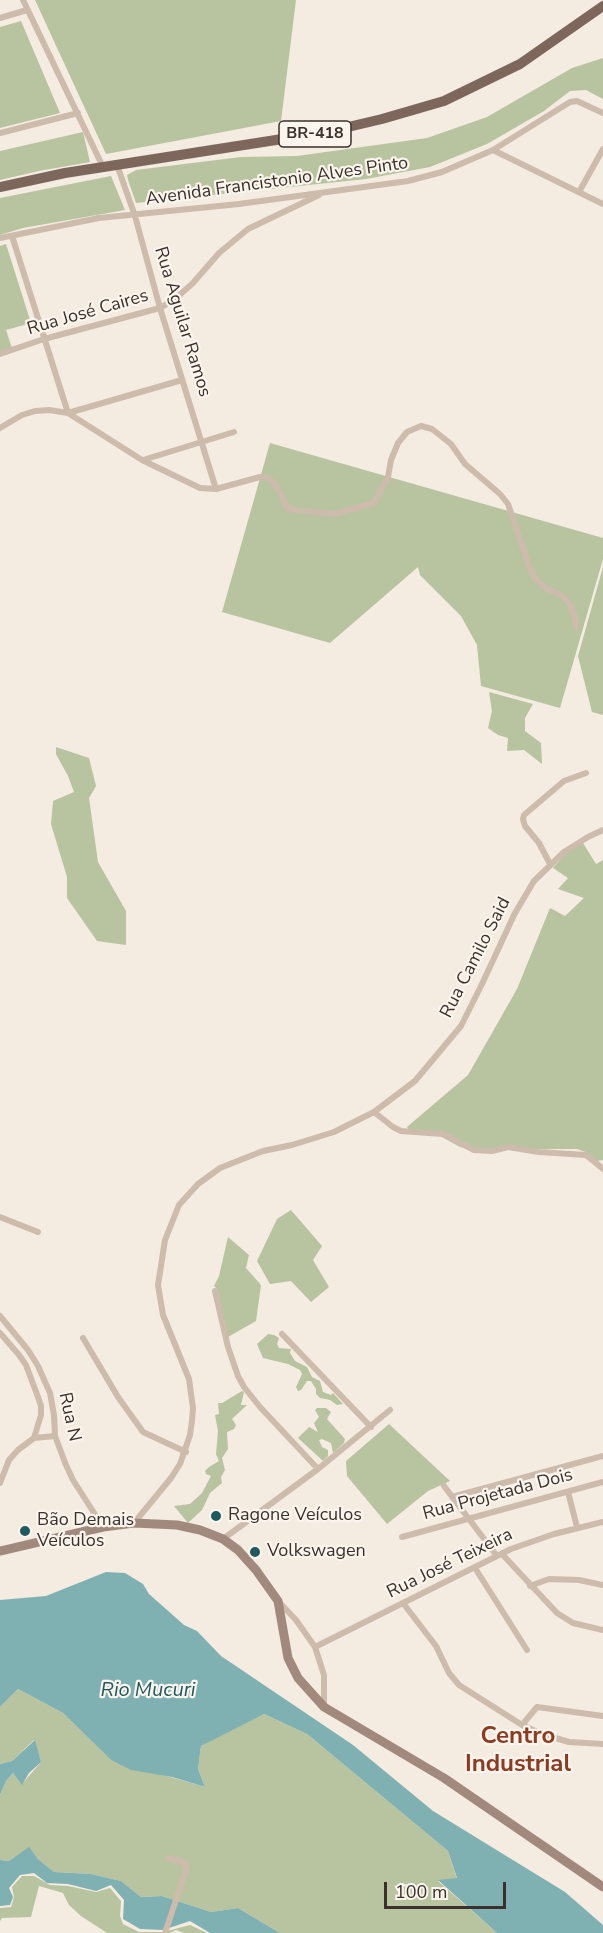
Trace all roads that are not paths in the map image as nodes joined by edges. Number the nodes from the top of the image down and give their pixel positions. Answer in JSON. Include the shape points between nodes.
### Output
{"nodes":[{"id":1,"x":23,"y":0,"type":"edge"},
{"id":2,"x":603,"y":6,"type":"edge"},
{"id":3,"x":27,"y":10,"type":"junction"},
{"id":4,"x":0,"y":18,"type":"edge"},
{"id":5,"x":78,"y":113,"type":"junction"},
{"id":6,"x":603,"y":113,"type":"edge"},
{"id":7,"x":0,"y":134,"type":"edge"},
{"id":8,"x":603,"y":149,"type":"edge"},
{"id":9,"x":493,"y":150,"type":"junction"},
{"id":10,"x":117,"y":165,"type":"junction"},
{"id":11,"x":102,"y":167,"type":"junction"},
{"id":12,"x":0,"y":187,"type":"edge"},
{"id":13,"x":325,"y":192,"type":"junction"},
{"id":14,"x":579,"y":192,"type":"junction"},
{"id":15,"x":603,"y":204,"type":"edge"},
{"id":16,"x":135,"y":216,"type":"junction"},
{"id":17,"x":12,"y":236,"type":"junction"},
{"id":18,"x":0,"y":238,"type":"edge"},
{"id":19,"x":160,"y":308,"type":"junction"},
{"id":20,"x":44,"y":339,"type":"junction"},
{"id":21,"x":0,"y":354,"type":"edge"},
{"id":22,"x":182,"y":380,"type":"junction"},
{"id":23,"x":69,"y":413,"type":"junction"},
{"id":24,"x":0,"y":428,"type":"edge"},
{"id":25,"x":234,"y":432,"type":"dead end"},
{"id":26,"x":203,"y":442,"type":"junction"},
{"id":27,"x":142,"y":460,"type":"junction"},
{"id":28,"x":216,"y":489,"type":"junction"},
{"id":29,"x":576,"y":627,"type":"dead end"},
{"id":30,"x":586,"y":773,"type":"dead end"},
{"id":31,"x":603,"y":831,"type":"edge"},
{"id":32,"x":550,"y":864,"type":"junction"},
{"id":33,"x":374,"y":1112,"type":"junction"},
{"id":34,"x":603,"y":1169,"type":"edge"},
{"id":35,"x":0,"y":1217,"type":"edge"},
{"id":36,"x":38,"y":1232,"type":"dead end"},
{"id":37,"x":215,"y":1291,"type":"dead end"},
{"id":38,"x":0,"y":1316,"type":"edge"},
{"id":39,"x":0,"y":1333,"type":"edge"},
{"id":40,"x":282,"y":1334,"type":"dead end"},
{"id":41,"x":83,"y":1338,"type":"dead end"},
{"id":42,"x":21,"y":1340,"type":"junction"},
{"id":43,"x":12,"y":1347,"type":"junction"},
{"id":44,"x":390,"y":1410,"type":"dead end"},
{"id":45,"x":41,"y":1415,"type":"junction"},
{"id":46,"x":54,"y":1415,"type":"junction"},
{"id":47,"x":371,"y":1427,"type":"junction"},
{"id":48,"x":55,"y":1436,"type":"junction"},
{"id":49,"x":34,"y":1438,"type":"junction"},
{"id":50,"x":186,"y":1452,"type":"junction"},
{"id":51,"x":603,"y":1456,"type":"edge"},
{"id":52,"x":318,"y":1469,"type":"junction"},
{"id":53,"x":603,"y":1482,"type":"edge"},
{"id":54,"x":0,"y":1483,"type":"edge"},
{"id":55,"x":444,"y":1486,"type":"dead end"},
{"id":56,"x":568,"y":1492,"type":"junction"},
{"id":57,"x":452,"y":1497,"type":"junction"},
{"id":58,"x":468,"y":1518,"type":"junction"},
{"id":59,"x":603,"y":1522,"type":"edge"},
{"id":60,"x":134,"y":1523,"type":"junction"},
{"id":61,"x":104,"y":1527,"type":"junction"},
{"id":62,"x":577,"y":1527,"type":"junction"},
{"id":63,"x":402,"y":1538,"type":"dead end"},
{"id":64,"x":223,"y":1539,"type":"junction"},
{"id":65,"x":0,"y":1551,"type":"edge"},
{"id":66,"x":499,"y":1555,"type":"junction"},
{"id":67,"x":475,"y":1568,"type":"junction"},
{"id":68,"x":603,"y":1585,"type":"edge"},
{"id":69,"x":530,"y":1586,"type":"junction"},
{"id":70,"x":278,"y":1601,"type":"junction"},
{"id":71,"x":403,"y":1603,"type":"junction"},
{"id":72,"x":603,"y":1630,"type":"edge"},
{"id":73,"x":315,"y":1647,"type":"junction"},
{"id":74,"x":527,"y":1650,"type":"dead end"},
{"id":75,"x":324,"y":1707,"type":"junction"},
{"id":76,"x":603,"y":1716,"type":"edge"},
{"id":77,"x":522,"y":1725,"type":"junction"},
{"id":78,"x":603,"y":1744,"type":"edge"},
{"id":79,"x":170,"y":1858,"type":"dead end"},
{"id":80,"x":603,"y":1887,"type":"edge"},
{"id":81,"x":165,"y":1933,"type":"edge"}],
"edges":[{"from":1,"to":3,"type":"street"},
{"from":2,"to":10,"type":"main road","number":"BR-418","via":[[520,64],[444,101],[327,132]]},
{"from":3,"to":4,"type":"street"},
{"from":3,"to":5,"type":"street"},
{"from":5,"to":7,"type":"street"},
{"from":5,"to":11,"type":"street"},
{"from":6,"to":9,"type":"street","name":"Avenida Francistonio Alves Pinto","via":[[577,101]]},
{"from":8,"to":14,"type":"street"},
{"from":9,"to":13,"type":"street","name":"Avenida Francistonio Alves Pinto","via":[[442,172],[408,181]]},
{"from":9,"to":14,"type":"street"},
{"from":10,"to":11,"type":"main road","number":"BR-418"},
{"from":10,"to":16,"type":"street","name":"Rua Aguilar Ramos"},
{"from":11,"to":12,"type":"main road","number":"BR-418"},
{"from":13,"to":16,"type":"street","name":"Avenida Francistonio Alves Pinto"},
{"from":13,"to":19,"type":"street","name":"Rua José Caires","via":[[248,229],[176,299]]},
{"from":14,"to":15,"type":"street"},
{"from":16,"to":17,"type":"street","name":"Avenida Francistonio Alves Pinto","via":[[99,218]]},
{"from":16,"to":19,"type":"street","name":"Rua Aguilar Ramos"},
{"from":17,"to":18,"type":"street","name":"Avenida Francistonio Alves Pinto"},
{"from":17,"to":20,"type":"street"},
{"from":19,"to":20,"type":"street","name":"Rua José Caires"},
{"from":19,"to":22,"type":"street","name":"Rua Aguilar Ramos"},
{"from":20,"to":21,"type":"street","name":"Rua José Caires"},
{"from":20,"to":23,"type":"street"},
{"from":22,"to":23,"type":"street"},
{"from":22,"to":26,"type":"street","name":"Rua Aguilar Ramos"},
{"from":23,"to":24,"type":"street","via":[[35,411]]},
{"from":23,"to":27,"type":"street"},
{"from":25,"to":26,"type":"street"},
{"from":26,"to":27,"type":"street"},
{"from":26,"to":28,"type":"street","name":"Rua Aguilar Ramos"},
{"from":27,"to":28,"type":"street","via":[[200,488]]},
{"from":28,"to":29,"type":"street","via":[[268,478],[288,509],[335,514],[374,503],[402,438],[421,426],[432,429],[508,504],[536,580],[569,603]]},
{"from":30,"to":32,"type":"street","via":[[564,781],[524,815],[525,826]]},
{"from":31,"to":32,"type":"street","name":"Rua Camilo Said","via":[[574,845]]},
{"from":32,"to":33,"type":"street","name":"Rua Camilo Said","via":[[520,904],[461,1026],[415,1081]]},
{"from":33,"to":34,"type":"street","via":[[401,1131],[443,1134],[474,1150],[508,1147],[586,1155]]},
{"from":33,"to":50,"type":"street","name":"Rua Camilo Said","via":[[334,1132],[232,1162],[198,1184],[179,1205],[165,1240],[158,1285],[163,1315],[192,1391]]},
{"from":35,"to":36,"type":"street"},
{"from":37,"to":52,"type":"street","via":[[228,1347],[244,1387]]},
{"from":38,"to":42,"type":"street","name":"Rua N"},
{"from":39,"to":43,"type":"street","name":"Rua N"},
{"from":40,"to":47,"type":"street"},
{"from":41,"to":50,"type":"street","via":[[143,1432]]},
{"from":42,"to":43,"type":"street"},
{"from":42,"to":46,"type":"street","name":"Rua N","via":[[46,1383]]},
{"from":43,"to":45,"type":"street","name":"Rua N","via":[[26,1365]]},
{"from":44,"to":47,"type":"street"},
{"from":45,"to":46,"type":"street"},
{"from":45,"to":49,"type":"street","name":"Rua N"},
{"from":46,"to":48,"type":"street","name":"Rua N"},
{"from":47,"to":52,"type":"street"},
{"from":48,"to":49,"type":"street"},
{"from":48,"to":61,"type":"street","name":"Rua N","via":[[73,1480]]},
{"from":49,"to":54,"type":"street","via":[[9,1460]]},
{"from":50,"to":60,"type":"street","name":"Rua Camilo Said","via":[[171,1478]]},
{"from":51,"to":57,"type":"street"},
{"from":52,"to":64,"type":"street"},
{"from":53,"to":56,"type":"street","name":"Rua Projetada Dois"},
{"from":55,"to":57,"type":"street"},
{"from":56,"to":58,"type":"street","name":"Rua Projetada Dois"},
{"from":56,"to":62,"type":"street"},
{"from":57,"to":58,"type":"street"},
{"from":58,"to":63,"type":"street","name":"Rua Projetada Dois"},
{"from":58,"to":66,"type":"street"},
{"from":59,"to":62,"type":"street","name":"Rua José Teixeira"},
{"from":60,"to":61,"type":"main road"},
{"from":60,"to":64,"type":"main road","via":[[177,1525]]},
{"from":61,"to":65,"type":"main road"},
{"from":62,"to":66,"type":"street","name":"Rua José Teixeira"},
{"from":64,"to":70,"type":"main road","via":[[251,1564]]},
{"from":66,"to":67,"type":"street","name":"Rua José Teixeira"},
{"from":66,"to":69,"type":"street"},
{"from":67,"to":71,"type":"street","name":"Rua José Teixeira"},
{"from":67,"to":74,"type":"street"},
{"from":68,"to":69,"type":"street","via":[[549,1579]]},
{"from":69,"to":72,"type":"street","via":[[564,1618]]},
{"from":70,"to":73,"type":"street"},
{"from":70,"to":75,"type":"main road","via":[[288,1658],[298,1678]]},
{"from":71,"to":73,"type":"street","name":"Rua José Teixeira"},
{"from":71,"to":77,"type":"street","via":[[436,1646],[454,1680]]},
{"from":73,"to":75,"type":"street","via":[[324,1675]]},
{"from":75,"to":80,"type":"main road","via":[[435,1772]]},
{"from":76,"to":77,"type":"street","via":[[537,1707]]},
{"from":77,"to":78,"type":"street","via":[[568,1742]]},
{"from":79,"to":81,"type":"street","via":[[187,1867]]}]}
